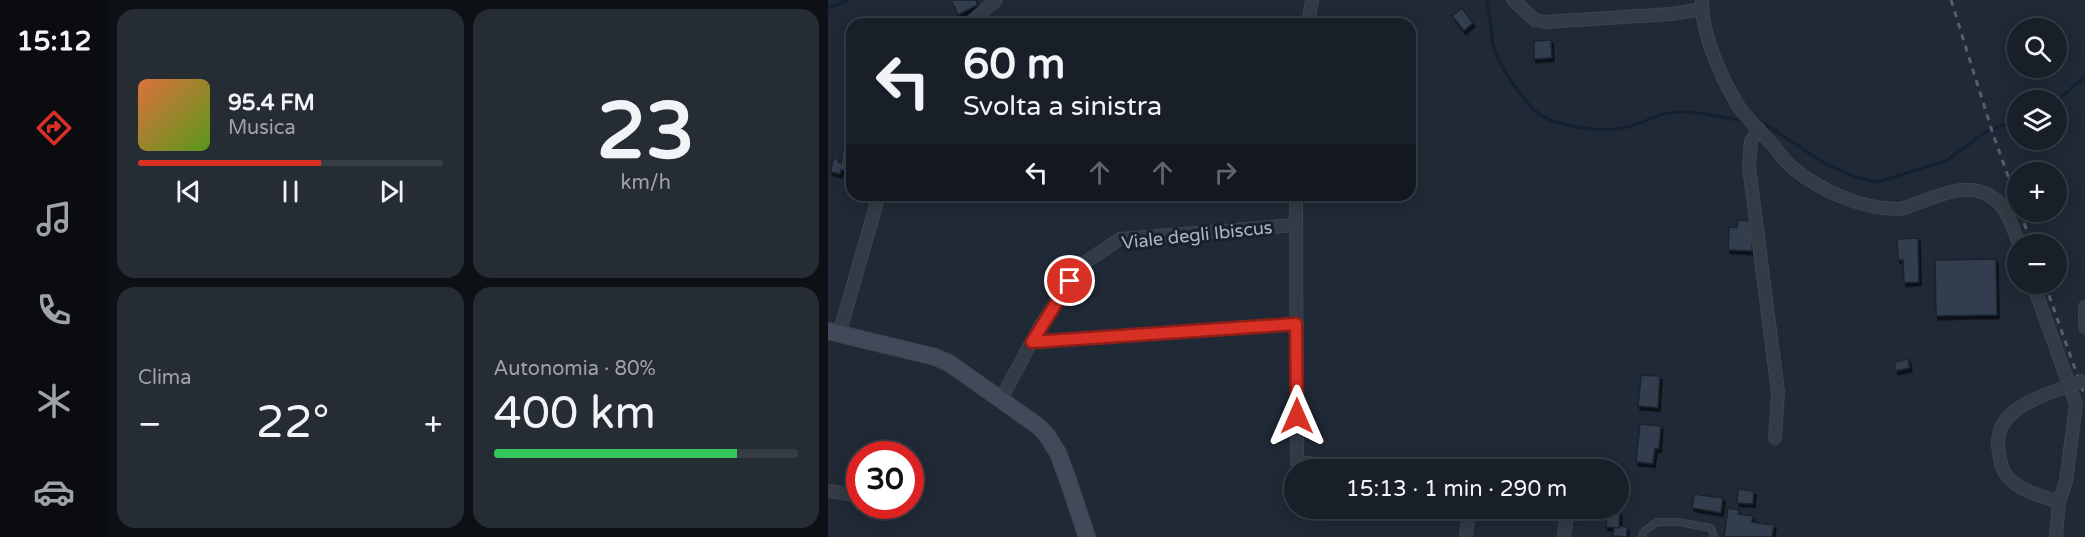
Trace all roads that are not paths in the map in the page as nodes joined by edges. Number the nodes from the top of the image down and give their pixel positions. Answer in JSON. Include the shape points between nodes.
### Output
{"nodes":[{"id":1,"x":996,"y":0,"type":"edge"},
{"id":2,"x":1312,"y":0,"type":"edge"},
{"id":3,"x":1513,"y":0,"type":"edge"},
{"id":4,"x":1702,"y":5,"type":"edge"},
{"id":5,"x":976,"y":18,"type":"edge"},
{"id":6,"x":1309,"y":18,"type":"edge"},
{"id":7,"x":1755,"y":125,"type":"junction"},
{"id":8,"x":877,"y":201,"type":"edge"},
{"id":9,"x":1296,"y":201,"type":"edge"},
{"id":10,"x":1296,"y":225,"type":"junction"},
{"id":11,"x":2015,"y":234,"type":"edge"},
{"id":12,"x":2037,"y":294,"type":"edge"},
{"id":13,"x":2085,"y":307,"type":"edge"},
{"id":14,"x":1296,"y":324,"type":"junction"},
{"id":15,"x":2085,"y":327,"type":"edge"},
{"id":16,"x":834,"y":333,"type":"edge"},
{"id":17,"x":1032,"y":342,"type":"junction"},
{"id":18,"x":2085,"y":380,"type":"edge"},
{"id":19,"x":1001,"y":399,"type":"junction"},
{"id":20,"x":1775,"y":438,"type":"dead end"},
{"id":21,"x":1298,"y":459,"type":"edge"},
{"id":22,"x":828,"y":490,"type":"edge"},
{"id":23,"x":846,"y":493,"type":"edge"},
{"id":24,"x":2059,"y":502,"type":"junction"},
{"id":25,"x":1468,"y":519,"type":"edge"},
{"id":26,"x":1566,"y":519,"type":"edge"},
{"id":27,"x":1087,"y":537,"type":"edge"},
{"id":28,"x":1466,"y":537,"type":"edge"},
{"id":29,"x":1564,"y":537,"type":"edge"},
{"id":30,"x":1642,"y":537,"type":"edge"},
{"id":31,"x":1714,"y":537,"type":"edge"},
{"id":32,"x":2056,"y":537,"type":"edge"}],
"edges":[{"from":1,"to":5,"type":"street"},
{"from":2,"to":6,"type":"street"},
{"from":3,"to":4,"type":"street","via":[[1535,20],[1545,22],[1671,14]]},
{"from":4,"to":7,"type":"street","via":[[1708,38],[1724,77],[1740,108]]},
{"from":7,"to":11,"type":"street","via":[[1792,168],[1847,199],[1900,210],[1961,189],[1978,191],[2000,202]]},
{"from":7,"to":20,"type":"street","via":[[1749,167],[1778,392]]},
{"from":8,"to":16,"type":"street"},
{"from":9,"to":10,"type":"street"},
{"from":10,"to":14,"type":"street"},
{"from":10,"to":17,"type":"street","name":"Viale degli Ibiscus","via":[[1120,239],[1081,265]]},
{"from":12,"to":24,"type":"street","via":[[2076,404],[2066,481]]},
{"from":13,"to":15,"type":"street"},
{"from":14,"to":17,"type":"street"},
{"from":14,"to":21,"type":"street"},
{"from":16,"to":19,"type":"street","via":[[935,357]]},
{"from":17,"to":19,"type":"street","name":"Viale degli Ibiscus"},
{"from":18,"to":24,"type":"street","bridge":true,"via":[[2028,400],[2015,409],[2001,425],[1997,443],[2008,478],[2025,490]]},
{"from":19,"to":27,"type":"street","via":[[1038,426],[1058,453]]},
{"from":22,"to":23,"type":"street"},
{"from":24,"to":32,"type":"street"},
{"from":25,"to":28,"type":"street"},
{"from":26,"to":29,"type":"street"},
{"from":30,"to":31,"type":"lane","via":[[1657,522],[1711,528]]}]}
